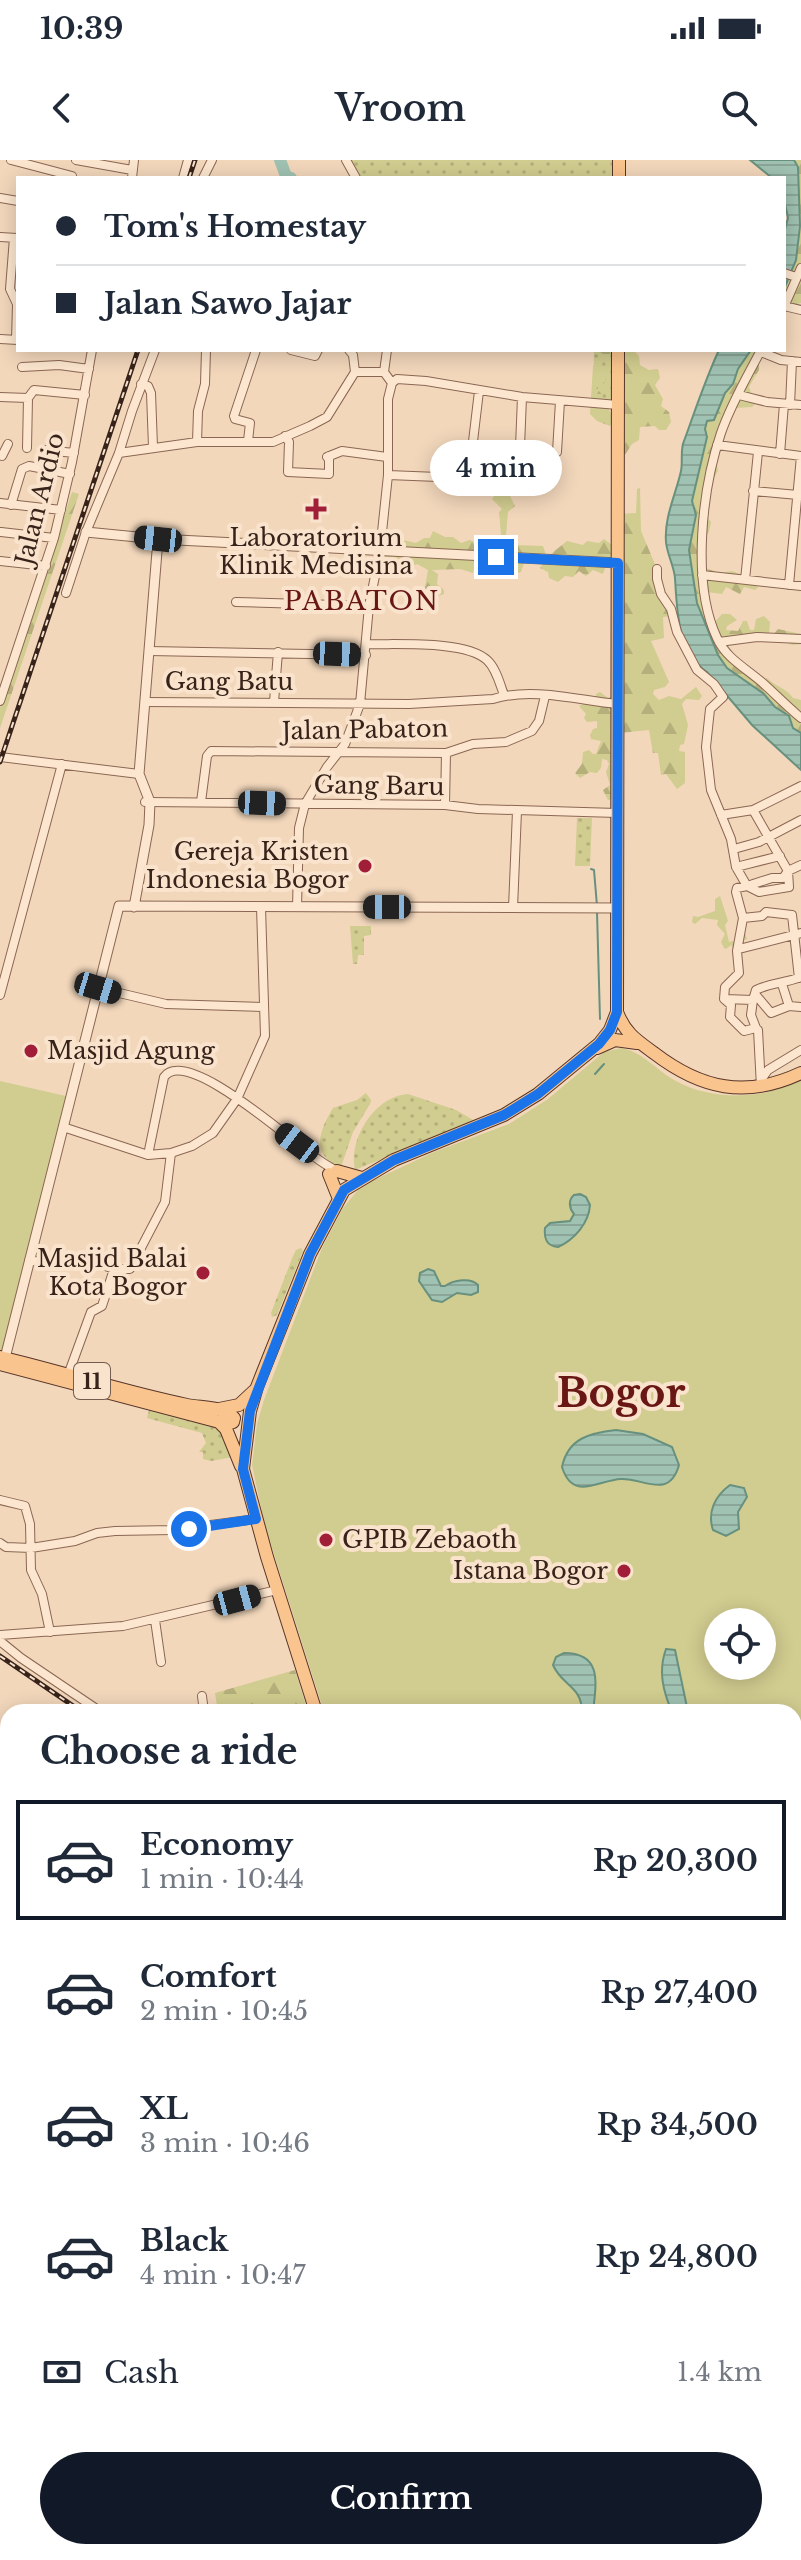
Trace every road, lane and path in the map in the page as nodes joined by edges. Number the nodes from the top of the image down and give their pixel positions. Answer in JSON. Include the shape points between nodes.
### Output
{"nodes":[{"id":1,"x":11,"y":160,"type":"edge"},
{"id":2,"x":76,"y":160,"type":"edge"},
{"id":3,"x":133,"y":169,"type":"edge"},
{"id":4,"x":68,"y":176,"type":"edge"},
{"id":5,"x":0,"y":237,"type":"edge"},
{"id":6,"x":16,"y":238,"type":"edge"},
{"id":7,"x":793,"y":273,"type":"edge"},
{"id":8,"x":0,"y":290,"type":"edge"},
{"id":9,"x":11,"y":291,"type":"junction"},
{"id":10,"x":786,"y":299,"type":"edge"},
{"id":11,"x":16,"y":302,"type":"edge"},
{"id":12,"x":92,"y":352,"type":"edge"},
{"id":13,"x":154,"y":352,"type":"edge"},
{"id":14,"x":206,"y":352,"type":"edge"},
{"id":15,"x":255,"y":352,"type":"edge"},
{"id":16,"x":299,"y":352,"type":"edge"},
{"id":17,"x":317,"y":352,"type":"edge"},
{"id":18,"x":351,"y":352,"type":"edge"},
{"id":19,"x":387,"y":352,"type":"edge"},
{"id":20,"x":618,"y":352,"type":"edge"},
{"id":21,"x":760,"y":352,"type":"edge"},
{"id":22,"x":763,"y":352,"type":"edge"},
{"id":23,"x":797,"y":362,"type":"edge"},
{"id":24,"x":22,"y":367,"type":"dead end"},
{"id":25,"x":89,"y":369,"type":"junction"},
{"id":26,"x":355,"y":372,"type":"junction"},
{"id":27,"x":384,"y":372,"type":"junction"},
{"id":28,"x":392,"y":383,"type":"junction"},
{"id":29,"x":141,"y":384,"type":"junction"},
{"id":30,"x":479,"y":391,"type":"junction"},
{"id":31,"x":85,"y":395,"type":"junction"},
{"id":32,"x":739,"y":395,"type":"junction"},
{"id":33,"x":0,"y":397,"type":"edge"},
{"id":34,"x":522,"y":397,"type":"junction"},
{"id":35,"x":23,"y":398,"type":"junction"},
{"id":36,"x":560,"y":401,"type":"junction"},
{"id":37,"x":787,"y":404,"type":"junction"},
{"id":38,"x":618,"y":405,"type":"junction"},
{"id":39,"x":801,"y":405,"type":"edge"},
{"id":40,"x":285,"y":436,"type":"junction"},
{"id":41,"x":248,"y":441,"type":"junction"},
{"id":42,"x":197,"y":442,"type":"junction"},
{"id":43,"x":8,"y":444,"type":"dead end"},
{"id":44,"x":717,"y":445,"type":"junction"},
{"id":45,"x":153,"y":447,"type":"junction"},
{"id":46,"x":45,"y":450,"type":"dead end"},
{"id":47,"x":758,"y":452,"type":"junction"},
{"id":48,"x":74,"y":453,"type":"junction"},
{"id":49,"x":119,"y":453,"type":"junction"},
{"id":50,"x":780,"y":454,"type":"junction"},
{"id":51,"x":2,"y":456,"type":"dead end"},
{"id":52,"x":387,"y":457,"type":"junction"},
{"id":53,"x":29,"y":466,"type":"junction"},
{"id":54,"x":70,"y":474,"type":"junction"},
{"id":55,"x":388,"y":475,"type":"junction"},
{"id":56,"x":800,"y":482,"type":"edge"},
{"id":57,"x":753,"y":491,"type":"junction"},
{"id":58,"x":798,"y":495,"type":"junction"},
{"id":59,"x":0,"y":503,"type":"edge"},
{"id":60,"x":11,"y":505,"type":"junction"},
{"id":61,"x":61,"y":510,"type":"junction"},
{"id":62,"x":798,"y":527,"type":"edge"},
{"id":63,"x":1,"y":532,"type":"edge"},
{"id":64,"x":86,"y":532,"type":"junction"},
{"id":65,"x":54,"y":538,"type":"junction"},
{"id":66,"x":158,"y":539,"type":"junction"},
{"id":67,"x":380,"y":551,"type":"junction"},
{"id":68,"x":0,"y":561,"type":"edge"},
{"id":69,"x":618,"y":563,"type":"junction"},
{"id":70,"x":46,"y":566,"type":"junction"},
{"id":71,"x":657,"y":569,"type":"dead end"},
{"id":72,"x":702,"y":575,"type":"junction"},
{"id":73,"x":745,"y":580,"type":"junction"},
{"id":74,"x":789,"y":585,"type":"junction"},
{"id":75,"x":801,"y":586,"type":"edge"},
{"id":76,"x":66,"y":593,"type":"dead end"},
{"id":77,"x":236,"y":602,"type":"dead end"},
{"id":78,"x":369,"y":606,"type":"junction"},
{"id":79,"x":801,"y":639,"type":"edge"},
{"id":80,"x":719,"y":642,"type":"junction"},
{"id":81,"x":367,"y":644,"type":"junction"},
{"id":82,"x":149,"y":651,"type":"junction"},
{"id":83,"x":278,"y":652,"type":"junction"},
{"id":84,"x":366,"y":655,"type":"junction"},
{"id":85,"x":504,"y":695,"type":"junction"},
{"id":86,"x":545,"y":696,"type":"junction"},
{"id":87,"x":0,"y":701,"type":"edge"},
{"id":88,"x":145,"y":702,"type":"junction"},
{"id":89,"x":274,"y":702,"type":"junction"},
{"id":90,"x":801,"y":703,"type":"edge"},
{"id":91,"x":360,"y":704,"type":"junction"},
{"id":92,"x":617,"y":704,"type":"junction"},
{"id":93,"x":793,"y":711,"type":"junction"},
{"id":94,"x":801,"y":718,"type":"edge"},
{"id":95,"x":339,"y":752,"type":"junction"},
{"id":96,"x":446,"y":753,"type":"junction"},
{"id":97,"x":0,"y":757,"type":"edge"},
{"id":98,"x":62,"y":764,"type":"junction"},
{"id":99,"x":139,"y":774,"type":"junction"},
{"id":100,"x":801,"y":786,"type":"edge"},
{"id":101,"x":147,"y":800,"type":"junction"},
{"id":102,"x":201,"y":802,"type":"junction"},
{"id":103,"x":305,"y":804,"type":"junction"},
{"id":104,"x":445,"y":805,"type":"junction"},
{"id":105,"x":753,"y":810,"type":"junction"},
{"id":106,"x":517,"y":811,"type":"junction"},
{"id":107,"x":617,"y":813,"type":"junction"},
{"id":108,"x":721,"y":815,"type":"junction"},
{"id":109,"x":801,"y":820,"type":"edge"},
{"id":110,"x":769,"y":838,"type":"junction"},
{"id":111,"x":734,"y":849,"type":"junction"},
{"id":112,"x":780,"y":856,"type":"junction"},
{"id":113,"x":801,"y":865,"type":"edge"},
{"id":114,"x":736,"y":867,"type":"junction"},
{"id":115,"x":788,"y":871,"type":"junction"},
{"id":116,"x":747,"y":886,"type":"junction"},
{"id":117,"x":759,"y":892,"type":"junction"},
{"id":118,"x":134,"y":907,"type":"junction"},
{"id":119,"x":261,"y":907,"type":"junction"},
{"id":120,"x":297,"y":907,"type":"junction"},
{"id":121,"x":513,"y":908,"type":"junction"},
{"id":122,"x":617,"y":908,"type":"junction"},
{"id":123,"x":766,"y":912,"type":"junction"},
{"id":124,"x":743,"y":918,"type":"junction"},
{"id":125,"x":798,"y":934,"type":"edge"},
{"id":126,"x":739,"y":949,"type":"junction"},
{"id":127,"x":800,"y":978,"type":"edge"},
{"id":128,"x":782,"y":984,"type":"junction"},
{"id":129,"x":98,"y":988,"type":"junction"},
{"id":130,"x":0,"y":995,"type":"edge"},
{"id":131,"x":754,"y":997,"type":"junction"},
{"id":132,"x":724,"y":999,"type":"junction"},
{"id":133,"x":789,"y":1006,"type":"junction"},
{"id":134,"x":264,"y":1007,"type":"junction"},
{"id":135,"x":801,"y":1007,"type":"edge"},
{"id":136,"x":617,"y":1012,"type":"junction"},
{"id":137,"x":756,"y":1028,"type":"junction"},
{"id":138,"x":640,"y":1044,"type":"junction"},
{"id":139,"x":591,"y":1050,"type":"junction"},
{"id":140,"x":801,"y":1050,"type":"edge"},
{"id":141,"x":801,"y":1073,"type":"edge"},
{"id":142,"x":761,"y":1083,"type":"junction"},
{"id":143,"x":237,"y":1099,"type":"junction"},
{"id":144,"x":63,"y":1127,"type":"junction"},
{"id":145,"x":171,"y":1153,"type":"junction"},
{"id":146,"x":148,"y":1155,"type":"junction"},
{"id":147,"x":333,"y":1172,"type":"junction"},
{"id":148,"x":350,"y":1187,"type":"junction"},
{"id":149,"x":29,"y":1261,"type":"junction"},
{"id":150,"x":114,"y":1269,"type":"junction"},
{"id":151,"x":2,"y":1360,"type":"edge"},
{"id":152,"x":68,"y":1375,"type":"junction"},
{"id":153,"x":257,"y":1387,"type":"junction"},
{"id":154,"x":217,"y":1415,"type":"junction"},
{"id":155,"x":243,"y":1469,"type":"junction"},
{"id":156,"x":0,"y":1500,"type":"edge"},
{"id":157,"x":256,"y":1519,"type":"junction"},
{"id":158,"x":0,"y":1543,"type":"edge"},
{"id":159,"x":31,"y":1548,"type":"junction"},
{"id":160,"x":277,"y":1590,"type":"junction"},
{"id":161,"x":155,"y":1620,"type":"junction"},
{"id":162,"x":50,"y":1632,"type":"junction"},
{"id":163,"x":0,"y":1638,"type":"edge"},
{"id":164,"x":161,"y":1662,"type":"dead end"},
{"id":165,"x":202,"y":1696,"type":"dead end"},
{"id":166,"x":89,"y":1704,"type":"edge"},
{"id":167,"x":203,"y":1704,"type":"edge"},
{"id":168,"x":313,"y":1704,"type":"edge"}],
"edges":[{"from":1,"to":4,"type":"street"},
{"from":2,"to":3,"type":"street"},
{"from":5,"to":6,"type":"street"},
{"from":6,"to":9,"type":"street"},
{"from":7,"to":10,"type":"street"},
{"from":8,"to":9,"type":"street"},
{"from":9,"to":11,"type":"street"},
{"from":12,"to":25,"type":"street","name":"Jalan Ardio"},
{"from":13,"to":29,"type":"street"},
{"from":14,"to":42,"type":"street"},
{"from":15,"to":41,"type":"street","via":[[234,416],[250,423]]},
{"from":16,"to":17,"type":"street"},
{"from":18,"to":26,"type":"street"},
{"from":19,"to":27,"type":"street"},
{"from":20,"to":38,"type":"main road"},
{"from":21,"to":32,"type":"street"},
{"from":22,"to":23,"type":"street"},
{"from":23,"to":37,"type":"street"},
{"from":24,"to":25,"type":"street"},
{"from":25,"to":31,"type":"street","name":"Jalan Ardio"},
{"from":26,"to":27,"type":"street"},
{"from":26,"to":40,"type":"street","via":[[327,417]]},
{"from":27,"to":28,"type":"street"},
{"from":28,"to":30,"type":"street","via":[[426,381]]},
{"from":28,"to":52,"type":"street"},
{"from":29,"to":45,"type":"street","via":[[151,393]]},
{"from":29,"to":49,"type":"street"},
{"from":30,"to":34,"type":"street"},
{"from":30,"to":55,"type":"street","via":[[469,475]]},
{"from":31,"to":35,"type":"street","via":[[34,390]]},
{"from":31,"to":48,"type":"street","name":"Jalan Ardio"},
{"from":32,"to":37,"type":"street"},
{"from":32,"to":44,"type":"street"},
{"from":33,"to":35,"type":"street"},
{"from":34,"to":36,"type":"street"},
{"from":34,"to":36,"type":"street","via":[[520,447],[525,452],[557,452]]},
{"from":35,"to":53,"type":"street"},
{"from":36,"to":38,"type":"street"},
{"from":37,"to":39,"type":"street"},
{"from":37,"to":50,"type":"street"},
{"from":38,"to":69,"type":"main road"},
{"from":40,"to":41,"type":"street","via":[[273,442]]},
{"from":40,"to":52,"type":"street","via":[[288,472],[329,474],[328,457],[342,451]]},
{"from":41,"to":42,"type":"street"},
{"from":42,"to":45,"type":"street"},
{"from":43,"to":51,"type":"street"},
{"from":44,"to":47,"type":"street"},
{"from":44,"to":72,"type":"street","via":[[704,511]]},
{"from":45,"to":49,"type":"street"},
{"from":46,"to":48,"type":"street"},
{"from":47,"to":50,"type":"street"},
{"from":47,"to":57,"type":"street"},
{"from":48,"to":54,"type":"street","name":"Jalan Ardio"},
{"from":49,"to":64,"type":"street"},
{"from":50,"to":56,"type":"street","via":[[801,456]]},
{"from":52,"to":55,"type":"street"},
{"from":53,"to":54,"type":"street"},
{"from":53,"to":60,"type":"street","via":[[20,470]]},
{"from":54,"to":61,"type":"street","name":"Jalan Ardio"},
{"from":55,"to":67,"type":"street"},
{"from":56,"to":58,"type":"street"},
{"from":57,"to":58,"type":"street"},
{"from":57,"to":73,"type":"street"},
{"from":58,"to":62,"type":"street"},
{"from":59,"to":60,"type":"street"},
{"from":60,"to":61,"type":"street"},
{"from":61,"to":65,"type":"street","name":"Jalan Ardio"},
{"from":62,"to":74,"type":"street"},
{"from":63,"to":65,"type":"street"},
{"from":64,"to":66,"type":"street"},
{"from":64,"to":76,"type":"street"},
{"from":65,"to":70,"type":"street","name":"Jalan Ardio"},
{"from":66,"to":67,"type":"street"},
{"from":66,"to":82,"type":"street"},
{"from":67,"to":69,"type":"street"},
{"from":67,"to":78,"type":"street"},
{"from":68,"to":70,"type":"street"},
{"from":69,"to":92,"type":"main road"},
{"from":70,"to":87,"type":"street","name":"Jalan Ardio"},
{"from":71,"to":108,"type":"street","via":[[677,632],[697,670],[723,697],[710,709],[706,732],[711,790]]},
{"from":72,"to":73,"type":"street"},
{"from":72,"to":80,"type":"street"},
{"from":73,"to":74,"type":"street"},
{"from":74,"to":75,"type":"street"},
{"from":77,"to":78,"type":"street"},
{"from":78,"to":81,"type":"street"},
{"from":79,"to":80,"type":"street"},
{"from":80,"to":93,"type":"street"},
{"from":81,"to":84,"type":"street"},
{"from":81,"to":85,"type":"street","via":[[465,650],[487,660]]},
{"from":82,"to":83,"type":"street"},
{"from":82,"to":88,"type":"street"},
{"from":83,"to":84,"type":"street"},
{"from":83,"to":89,"type":"street"},
{"from":84,"to":91,"type":"street"},
{"from":85,"to":86,"type":"street","name":"Gang Batu"},
{"from":85,"to":91,"type":"street","name":"Gang Batu"},
{"from":86,"to":92,"type":"street","name":"Gang Batu"},
{"from":86,"to":96,"type":"street","name":"Jalan Pabaton","via":[[532,731],[506,742]]},
{"from":88,"to":89,"type":"street","name":"Gang Batu"},
{"from":88,"to":99,"type":"street"},
{"from":89,"to":91,"type":"street","name":"Gang Batu"},
{"from":90,"to":93,"type":"street"},
{"from":91,"to":95,"type":"street"},
{"from":92,"to":107,"type":"main road"},
{"from":93,"to":94,"type":"street"},
{"from":95,"to":96,"type":"street","name":"Jalan Pabaton"},
{"from":95,"to":102,"type":"street","name":"Jalan Pabaton","via":[[211,751]]},
{"from":95,"to":103,"type":"street"},
{"from":96,"to":104,"type":"street"},
{"from":97,"to":98,"type":"street"},
{"from":98,"to":99,"type":"street"},
{"from":98,"to":130,"type":"street"},
{"from":99,"to":101,"type":"street"},
{"from":100,"to":105,"type":"street"},
{"from":101,"to":102,"type":"street","name":"Gang Baru"},
{"from":101,"to":118,"type":"street","via":[[149,825]]},
{"from":102,"to":103,"type":"street","name":"Gang Baru"},
{"from":103,"to":104,"type":"street","name":"Gang Baru"},
{"from":103,"to":120,"type":"street","via":[[299,828]]},
{"from":104,"to":106,"type":"street","name":"Gang Baru"},
{"from":105,"to":108,"type":"street"},
{"from":105,"to":110,"type":"street"},
{"from":106,"to":107,"type":"street","name":"Gang Baru"},
{"from":106,"to":121,"type":"street"},
{"from":107,"to":122,"type":"main road"},
{"from":108,"to":111,"type":"street"},
{"from":109,"to":110,"type":"street"},
{"from":110,"to":111,"type":"street"},
{"from":110,"to":112,"type":"street"},
{"from":111,"to":114,"type":"street"},
{"from":112,"to":114,"type":"street"},
{"from":112,"to":115,"type":"street"},
{"from":113,"to":115,"type":"street"},
{"from":114,"to":116,"type":"street"},
{"from":115,"to":116,"type":"street","via":[[783,878]]},
{"from":115,"to":117,"type":"street","via":[[789,887]]},
{"from":116,"to":117,"type":"street"},
{"from":116,"to":124,"type":"street","via":[[736,892]]},
{"from":117,"to":123,"type":"street"},
{"from":118,"to":119,"type":"street"},
{"from":118,"to":129,"type":"street","via":[[119,906]]},
{"from":119,"to":120,"type":"street"},
{"from":119,"to":134,"type":"street"},
{"from":120,"to":121,"type":"street"},
{"from":121,"to":122,"type":"street"},
{"from":122,"to":136,"type":"main road"},
{"from":123,"to":124,"type":"street"},
{"from":123,"to":125,"type":"street","via":[[792,915]]},
{"from":124,"to":126,"type":"street"},
{"from":125,"to":126,"type":"street"},
{"from":125,"to":127,"type":"street"},
{"from":126,"to":132,"type":"street","via":[[738,976],[725,987]]},
{"from":127,"to":128,"type":"street"},
{"from":128,"to":131,"type":"street","via":[[761,987]]},
{"from":128,"to":133,"type":"street"},
{"from":129,"to":134,"type":"street","via":[[166,1004]]},
{"from":129,"to":144,"type":"street"},
{"from":131,"to":132,"type":"street"},
{"from":131,"to":133,"type":"street","via":[[771,1013]]},
{"from":131,"to":137,"type":"street","via":[[751,1015]]},
{"from":132,"to":137,"type":"street","via":[[738,1028]]},
{"from":133,"to":135,"type":"street"},
{"from":134,"to":143,"type":"street","via":[[263,1041]]},
{"from":136,"to":138,"type":"main road","via":[[623,1028]]},
{"from":136,"to":139,"type":"main road","via":[[605,1038]]},
{"from":137,"to":142,"type":"street"},
{"from":138,"to":139,"type":"main road","via":[[615,1040]]},
{"from":138,"to":142,"type":"main road","via":[[702,1082]]},
{"from":139,"to":148,"type":"main road","via":[[554,1083],[504,1115],[394,1160]]},
{"from":140,"to":142,"type":"street","via":[[768,1070]]},
{"from":141,"to":142,"type":"main road"},
{"from":143,"to":145,"type":"street","via":[[213,1133]]},
{"from":143,"to":146,"type":"street","via":[[190,1072],[168,1071]]},
{"from":143,"to":147,"type":"street"},
{"from":144,"to":146,"type":"street"},
{"from":144,"to":149,"type":"street"},
{"from":145,"to":146,"type":"street"},
{"from":145,"to":150,"type":"street","via":[[165,1202],[154,1226],[130,1269]]},
{"from":147,"to":148,"type":"main road"},
{"from":147,"to":148,"type":"main road"},
{"from":148,"to":153,"type":"main road","via":[[310,1254]]},
{"from":149,"to":150,"type":"street","via":[[97,1263]]},
{"from":149,"to":151,"type":"street"},
{"from":150,"to":152,"type":"street"},
{"from":151,"to":152,"type":"main road","number":"11"},
{"from":151,"to":154,"type":"main road","number":"11"},
{"from":152,"to":154,"type":"main road","number":"11"},
{"from":153,"to":154,"type":"main road","via":[[239,1405]]},
{"from":153,"to":155,"type":"main road"},
{"from":154,"to":155,"type":"main road"},
{"from":155,"to":157,"type":"main road"},
{"from":156,"to":159,"type":"street","via":[[25,1506]]},
{"from":157,"to":159,"type":"street","via":[[97,1533]]},
{"from":157,"to":160,"type":"main road"},
{"from":158,"to":159,"type":"street"},
{"from":159,"to":162,"type":"street","via":[[31,1570]]},
{"from":160,"to":161,"type":"street"},
{"from":160,"to":168,"type":"main road"},
{"from":161,"to":162,"type":"street"},
{"from":161,"to":164,"type":"street"},
{"from":162,"to":163,"type":"street"},
{"from":163,"to":166,"type":"street"},
{"from":165,"to":167,"type":"street"}]}
